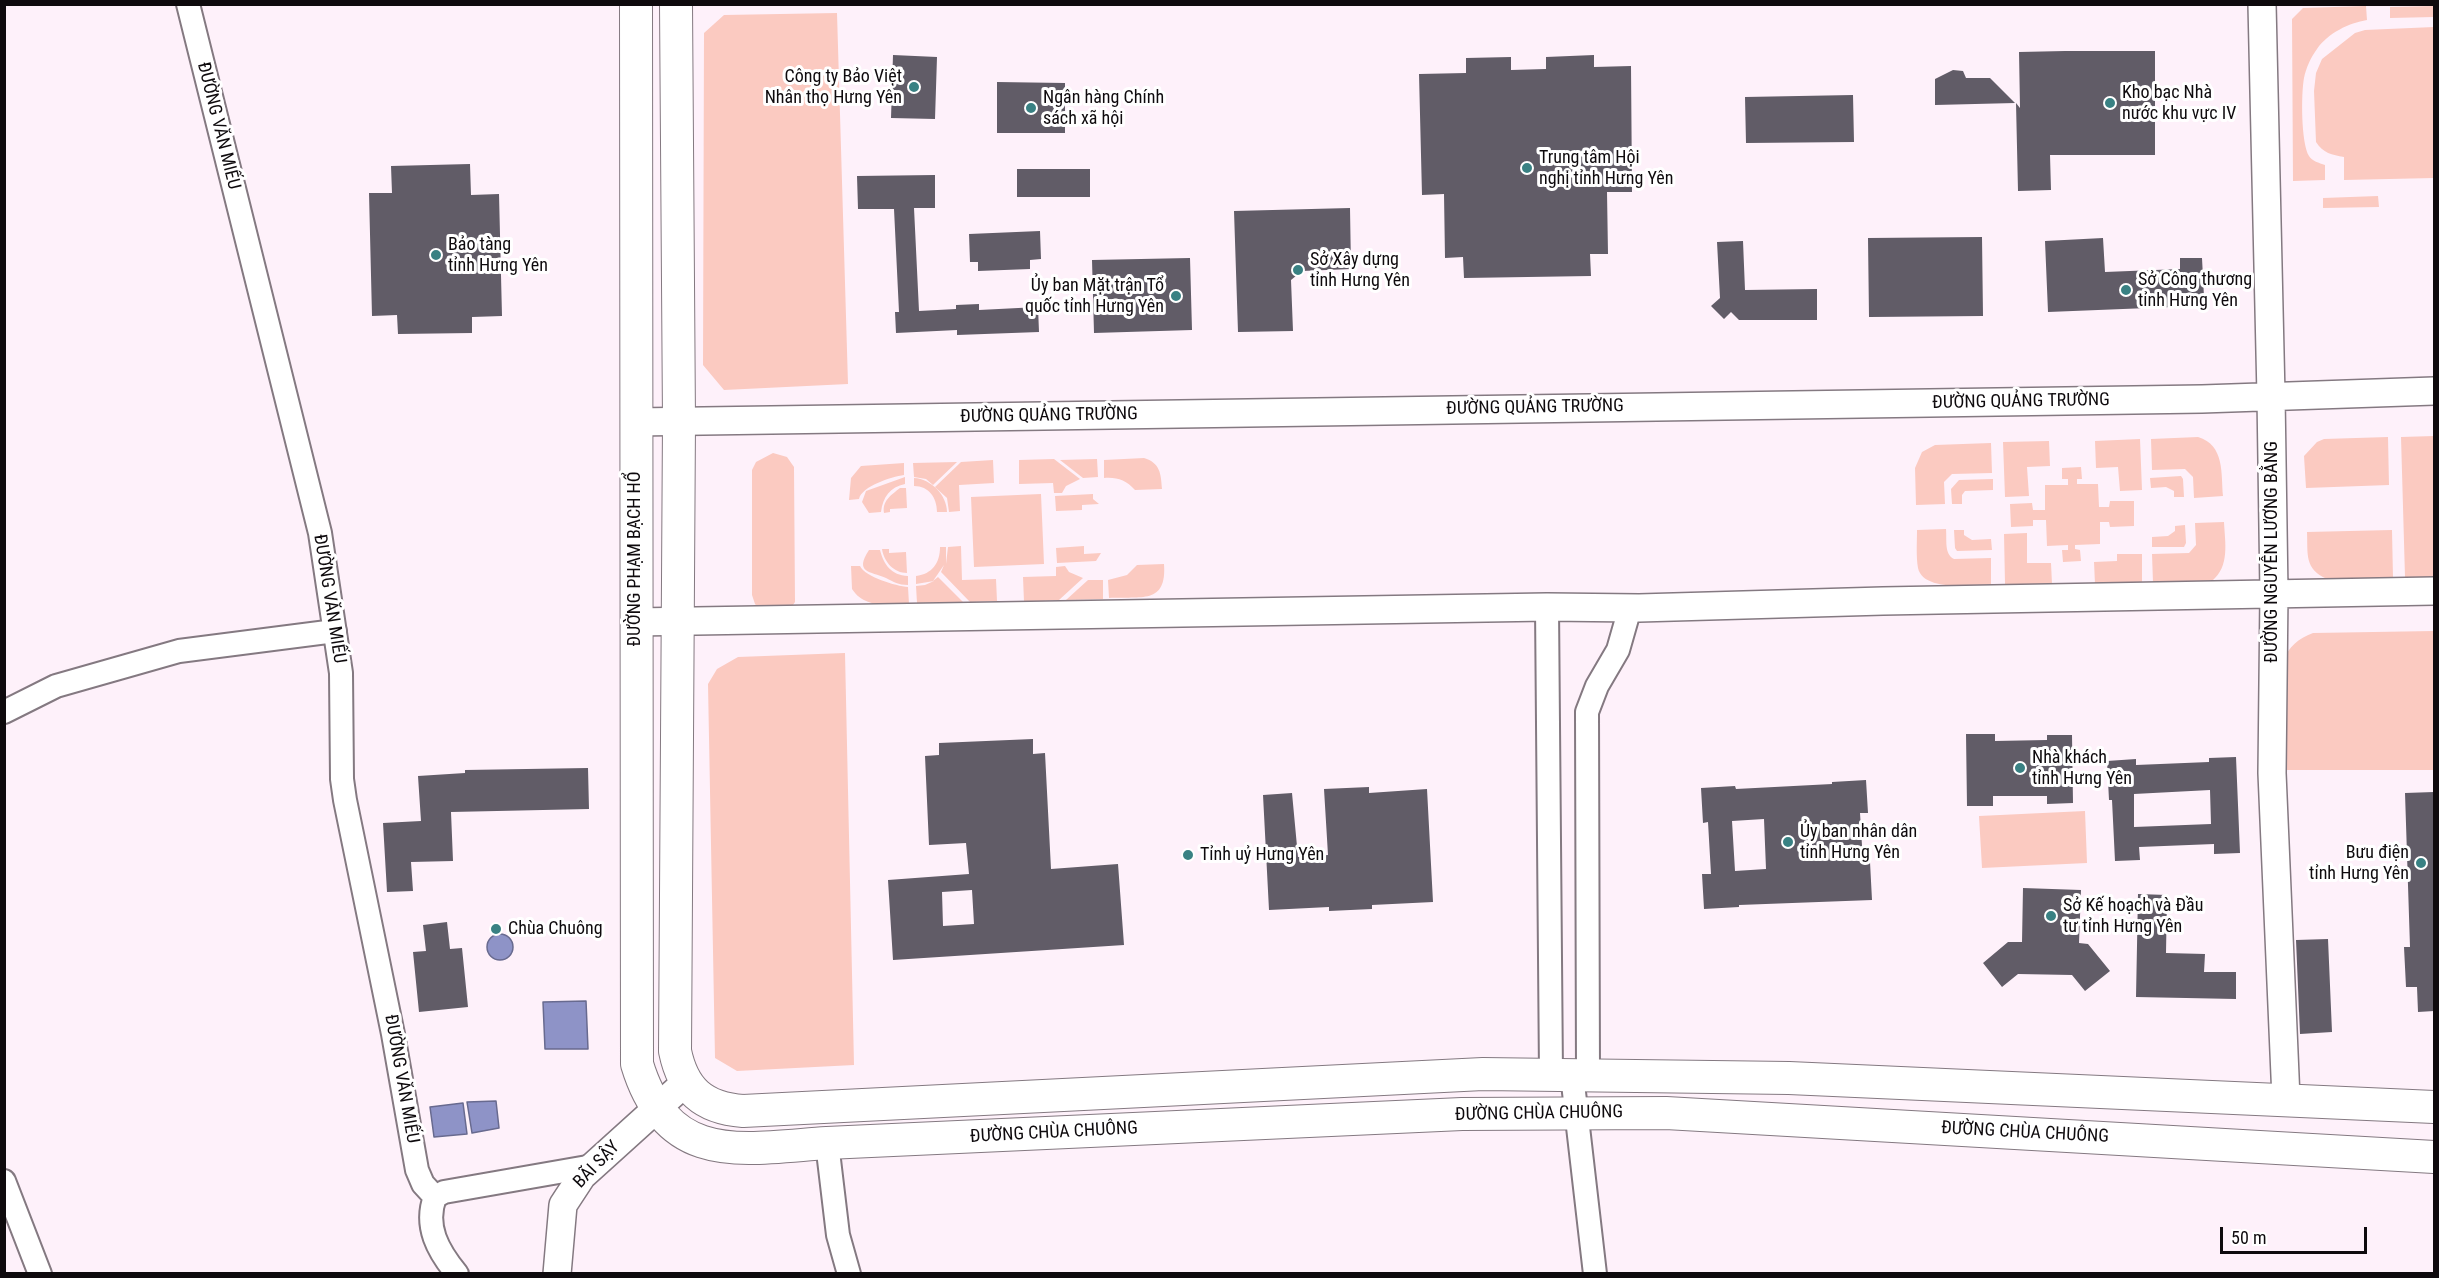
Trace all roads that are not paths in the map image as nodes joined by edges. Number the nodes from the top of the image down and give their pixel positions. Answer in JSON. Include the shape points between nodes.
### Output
{"nodes":[{"id":1,"x":188,"y":4,"type":"edge"},
{"id":2,"x":636,"y":4,"type":"edge"},
{"id":3,"x":676,"y":4,"type":"edge"},
{"id":4,"x":2262,"y":4,"type":"edge"},
{"id":5,"x":2434,"y":391,"type":"edge"},
{"id":6,"x":2271,"y":396,"type":"junction"},
{"id":7,"x":635,"y":422,"type":"junction"},
{"id":8,"x":679,"y":422,"type":"junction"},
{"id":9,"x":2434,"y":591,"type":"edge"},
{"id":10,"x":2274,"y":593,"type":"junction"},
{"id":11,"x":1546,"y":607,"type":"junction"},
{"id":12,"x":1630,"y":608,"type":"junction"},
{"id":13,"x":635,"y":622,"type":"junction"},
{"id":14,"x":677,"y":622,"type":"junction"},
{"id":15,"x":335,"y":631,"type":"junction"},
{"id":16,"x":4,"y":712,"type":"edge"},
{"id":17,"x":1570,"y":1075,"type":"junction"},
{"id":18,"x":686,"y":1082,"type":"junction"},
{"id":19,"x":1908,"y":1083,"type":"junction"},
{"id":20,"x":1237,"y":1086,"type":"junction"},
{"id":21,"x":2286,"y":1099,"type":"junction"},
{"id":22,"x":2434,"y":1107,"type":"edge"},
{"id":23,"x":656,"y":1109,"type":"junction"},
{"id":24,"x":1576,"y":1113,"type":"junction"},
{"id":25,"x":1239,"y":1124,"type":"junction"},
{"id":26,"x":1908,"y":1126,"type":"junction"},
{"id":27,"x":827,"y":1143,"type":"junction"},
{"id":28,"x":2434,"y":1157,"type":"edge"},
{"id":29,"x":593,"y":1166,"type":"junction"},
{"id":30,"x":4,"y":1181,"type":"edge"},
{"id":31,"x":435,"y":1197,"type":"junction"},
{"id":32,"x":40,"y":1274,"type":"edge"},
{"id":33,"x":457,"y":1274,"type":"edge"},
{"id":34,"x":557,"y":1274,"type":"edge"},
{"id":35,"x":849,"y":1274,"type":"edge"},
{"id":36,"x":1595,"y":1274,"type":"edge"}],
"edges":[{"from":1,"to":15,"type":"street","name":"ĐƯỜNG VĂN MIẾU","via":[[320,533]]},
{"from":2,"to":7,"type":"main road","name":"ĐƯỜNG PHẠM BẠCH HỔ"},
{"from":3,"to":8,"type":"main road"},
{"from":4,"to":6,"type":"street","name":"ĐƯỜNG NGUYỄN LƯƠNG BẰNG"},
{"from":5,"to":6,"type":"street","name":"ĐƯỜNG QUẢNG TRƯỜNG"},
{"from":6,"to":8,"type":"street","name":"ĐƯỜNG QUẢNG TRƯỜNG"},
{"from":6,"to":10,"type":"street","name":"ĐƯỜNG NGUYỄN LƯƠNG BẰNG"},
{"from":7,"to":8,"type":"street","name":"ĐƯỜNG QUẢNG TRƯỜNG"},
{"from":7,"to":13,"type":"main road","name":"ĐƯỜNG PHẠM BẠCH HỔ"},
{"from":8,"to":14,"type":"main road"},
{"from":9,"to":10,"type":"street"},
{"from":10,"to":12,"type":"street"},
{"from":10,"to":21,"type":"street","name":"ĐƯỜNG NGUYỄN LƯƠNG BẰNG","via":[[2272,773]]},
{"from":11,"to":12,"type":"street"},
{"from":11,"to":14,"type":"street"},
{"from":11,"to":17,"type":"street"},
{"from":12,"to":17,"type":"street","via":[[1618,650],[1587,712]]},
{"from":13,"to":14,"type":"street"},
{"from":13,"to":23,"type":"main road","name":"ĐƯỜNG PHẠM BẠCH HỔ","via":[[637,1064]]},
{"from":14,"to":18,"type":"main road","via":[[675,1051]]},
{"from":15,"to":16,"type":"street","via":[[179,651],[56,686]]},
{"from":15,"to":31,"type":"street","name":"ĐƯỜNG VĂN MIẾU","via":[[342,691],[345,800],[417,1170]]},
{"from":17,"to":19,"type":"main road","name":"ĐƯỜNG CHÙA CHUÔNG"},
{"from":17,"to":20,"type":"main road","name":"ĐƯỜNG CHÙA CHUÔNG","via":[[1482,1074]]},
{"from":17,"to":24,"type":"street"},
{"from":18,"to":20,"type":"main road","name":"ĐƯỜNG CHÙA CHUÔNG","via":[[710,1104],[743,1111]]},
{"from":18,"to":23,"type":"street","name":"BÃI SẬY"},
{"from":19,"to":21,"type":"main road","name":"ĐƯỜNG CHÙA CHUÔNG"},
{"from":19,"to":26,"type":"main road"},
{"from":20,"to":25,"type":"main road"},
{"from":21,"to":22,"type":"main road","name":"ĐƯỜNG CHÙA CHUÔNG"},
{"from":23,"to":27,"type":"main road","name":"ĐƯỜNG CHÙA CHUÔNG","via":[[674,1127],[720,1148]]},
{"from":23,"to":29,"type":"street","name":"BÃI SẬY"},
{"from":24,"to":25,"type":"main road","name":"ĐƯỜNG CHÙA CHUÔNG"},
{"from":24,"to":26,"type":"main road","name":"ĐƯỜNG CHÙA CHUÔNG","via":[[1666,1113]]},
{"from":24,"to":36,"type":"street"},
{"from":25,"to":27,"type":"main road","name":"ĐƯỜNG CHÙA CHUÔNG"},
{"from":26,"to":28,"type":"main road","name":"ĐƯỜNG CHÙA CHUÔNG"},
{"from":27,"to":35,"type":"street","via":[[838,1235]]},
{"from":29,"to":31,"type":"street","via":[[444,1192]]},
{"from":29,"to":34,"type":"street","name":"BÃI SẬY","via":[[563,1205]]},
{"from":30,"to":32,"type":"street"},
{"from":31,"to":33,"type":"street","via":[[433,1232],[441,1255]]}]}
